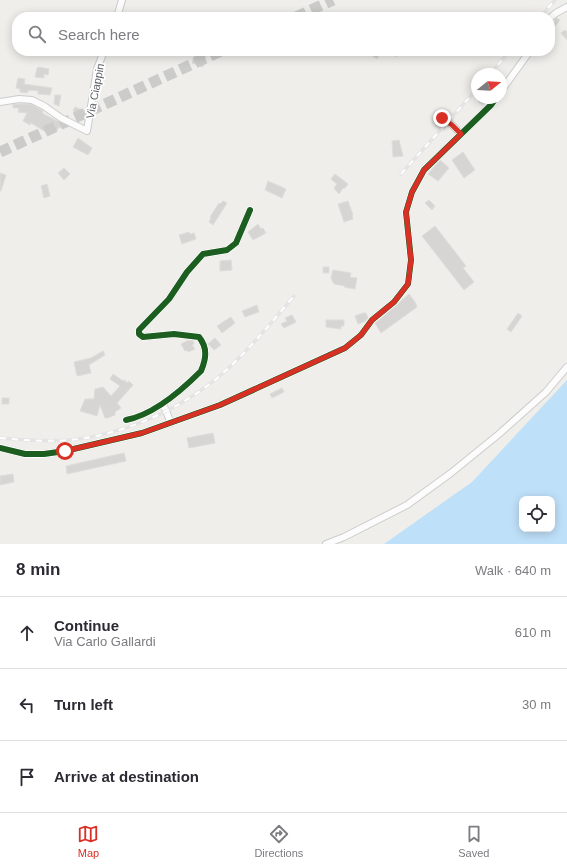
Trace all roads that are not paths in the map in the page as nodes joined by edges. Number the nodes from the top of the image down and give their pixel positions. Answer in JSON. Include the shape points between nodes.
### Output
{"nodes":[{"id":1,"x":122,"y":0,"type":"edge"},
{"id":2,"x":567,"y":7,"type":"edge"},
{"id":3,"x":118,"y":12,"type":"edge"},
{"id":4,"x":555,"y":14,"type":"edge"},
{"id":5,"x":102,"y":56,"type":"edge"},
{"id":6,"x":526,"y":56,"type":"edge"},
{"id":7,"x":507,"y":83,"type":"edge"},
{"id":8,"x":0,"y":102,"type":"edge"},
{"id":9,"x":492,"y":104,"type":"edge"},
{"id":10,"x":442,"y":118,"type":"dead end"},
{"id":11,"x":461,"y":134,"type":"junction"},
{"id":12,"x":250,"y":210,"type":"dead end"},
{"id":13,"x":567,"y":367,"type":"edge"},
{"id":14,"x":162,"y":404,"type":"junction"},
{"id":15,"x":126,"y":420,"type":"dead end"},
{"id":16,"x":171,"y":423,"type":"junction"},
{"id":17,"x":0,"y":448,"type":"edge"},
{"id":18,"x":326,"y":544,"type":"edge"}],
"edges":[{"from":1,"to":3,"type":"street"},
{"from":2,"to":4,"type":"street"},
{"from":5,"to":8,"type":"street","name":"Via Ciappin","via":[[97,69],[87,131],[32,100]]},
{"from":6,"to":7,"type":"street"},
{"from":9,"to":11,"type":"street"},
{"from":10,"to":11,"type":"street"},
{"from":11,"to":16,"type":"street","via":[[424,170],[412,192],[406,212],[411,260],[408,284],[394,302],[372,320],[361,335],[345,348],[220,405]]},
{"from":12,"to":14,"type":"street","via":[[236,243],[227,250],[203,254],[169,299],[139,330],[143,337],[174,334],[198,336],[205,345],[201,371]]},
{"from":13,"to":18,"type":"street","via":[[546,392],[451,473],[407,505]]},
{"from":14,"to":15,"type":"street"},
{"from":14,"to":16,"type":"street"},
{"from":16,"to":17,"type":"street","via":[[142,433],[65,451],[25,454]]}]}
